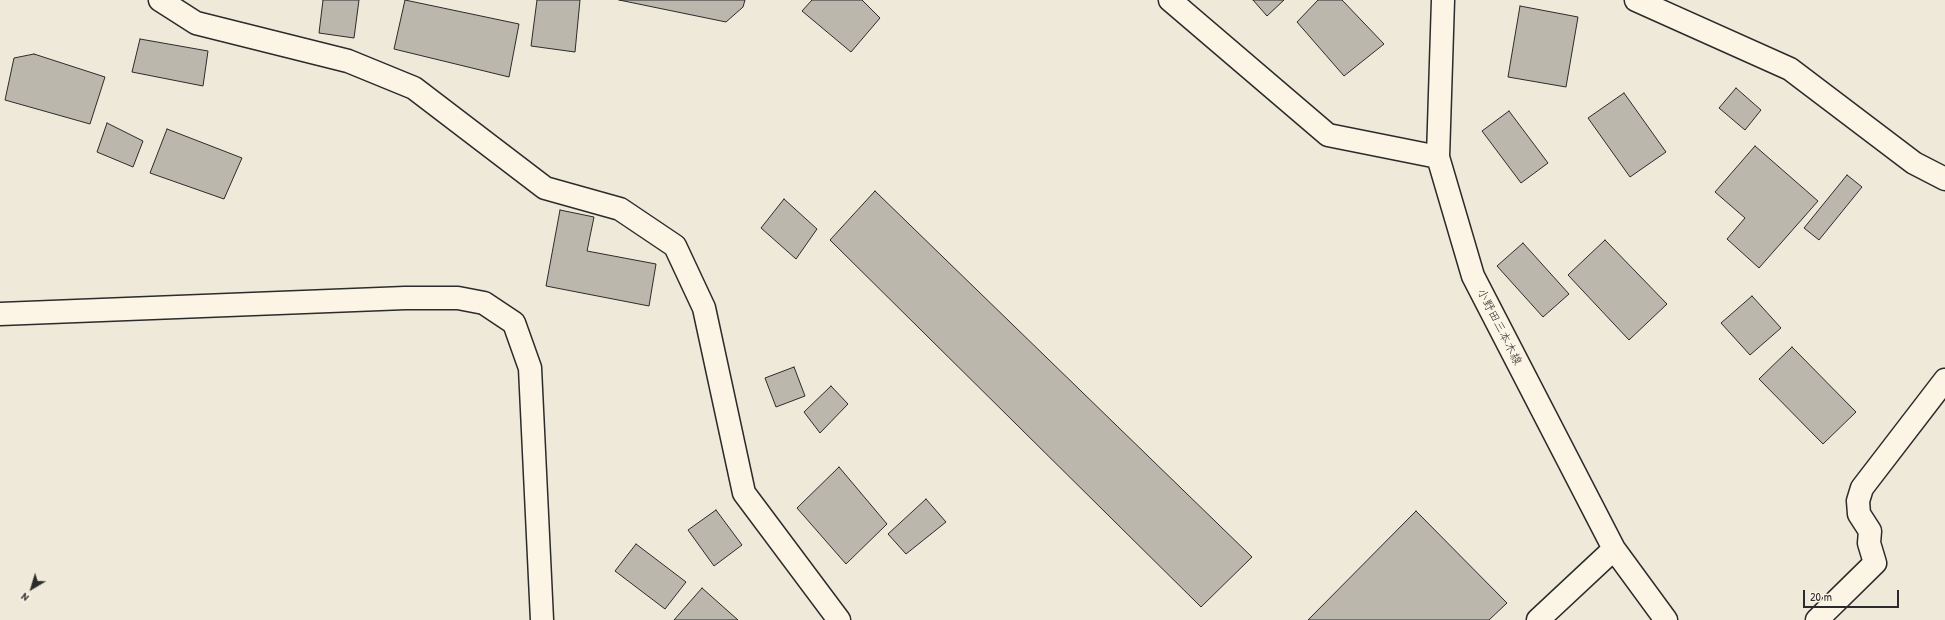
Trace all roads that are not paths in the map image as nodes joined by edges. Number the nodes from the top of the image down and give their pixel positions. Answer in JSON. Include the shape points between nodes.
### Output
{"nodes":[{"id":1,"x":160,"y":0,"type":"edge"},
{"id":2,"x":1170,"y":0,"type":"edge"},
{"id":3,"x":1443,"y":0,"type":"edge"},
{"id":4,"x":1636,"y":0,"type":"edge"},
{"id":5,"x":1438,"y":157,"type":"junction"},
{"id":6,"x":1945,"y":179,"type":"edge"},
{"id":7,"x":0,"y":314,"type":"edge"},
{"id":8,"x":1945,"y":380,"type":"edge"},
{"id":9,"x":1614,"y":549,"type":"junction"},
{"id":10,"x":542,"y":620,"type":"edge"},
{"id":11,"x":839,"y":620,"type":"edge"},
{"id":12,"x":1538,"y":620,"type":"edge"},
{"id":13,"x":1666,"y":620,"type":"edge"},
{"id":14,"x":1817,"y":620,"type":"edge"}],
"edges":[{"from":1,"to":11,"type":"street","via":[[196,23],[348,61],[414,88],[545,188],[620,209],[675,246],[704,308],[744,493]]},
{"from":2,"to":5,"type":"street","via":[[1328,135]]},
{"from":3,"to":5,"type":"street","name":"小野田三本木線"},
{"from":4,"to":6,"type":"street","via":[[1790,69],[1914,163]]},
{"from":5,"to":9,"type":"street","name":"小野田三本木線","via":[[1473,276]]},
{"from":7,"to":10,"type":"street","via":[[405,298],[458,298],[484,303],[514,323],[530,368]]},
{"from":8,"to":14,"type":"street","via":[[1862,488],[1858,501],[1859,514],[1870,531],[1869,543],[1875,563]]},
{"from":9,"to":12,"type":"street"},
{"from":9,"to":13,"type":"street","name":"小野田三本木線"}]}
